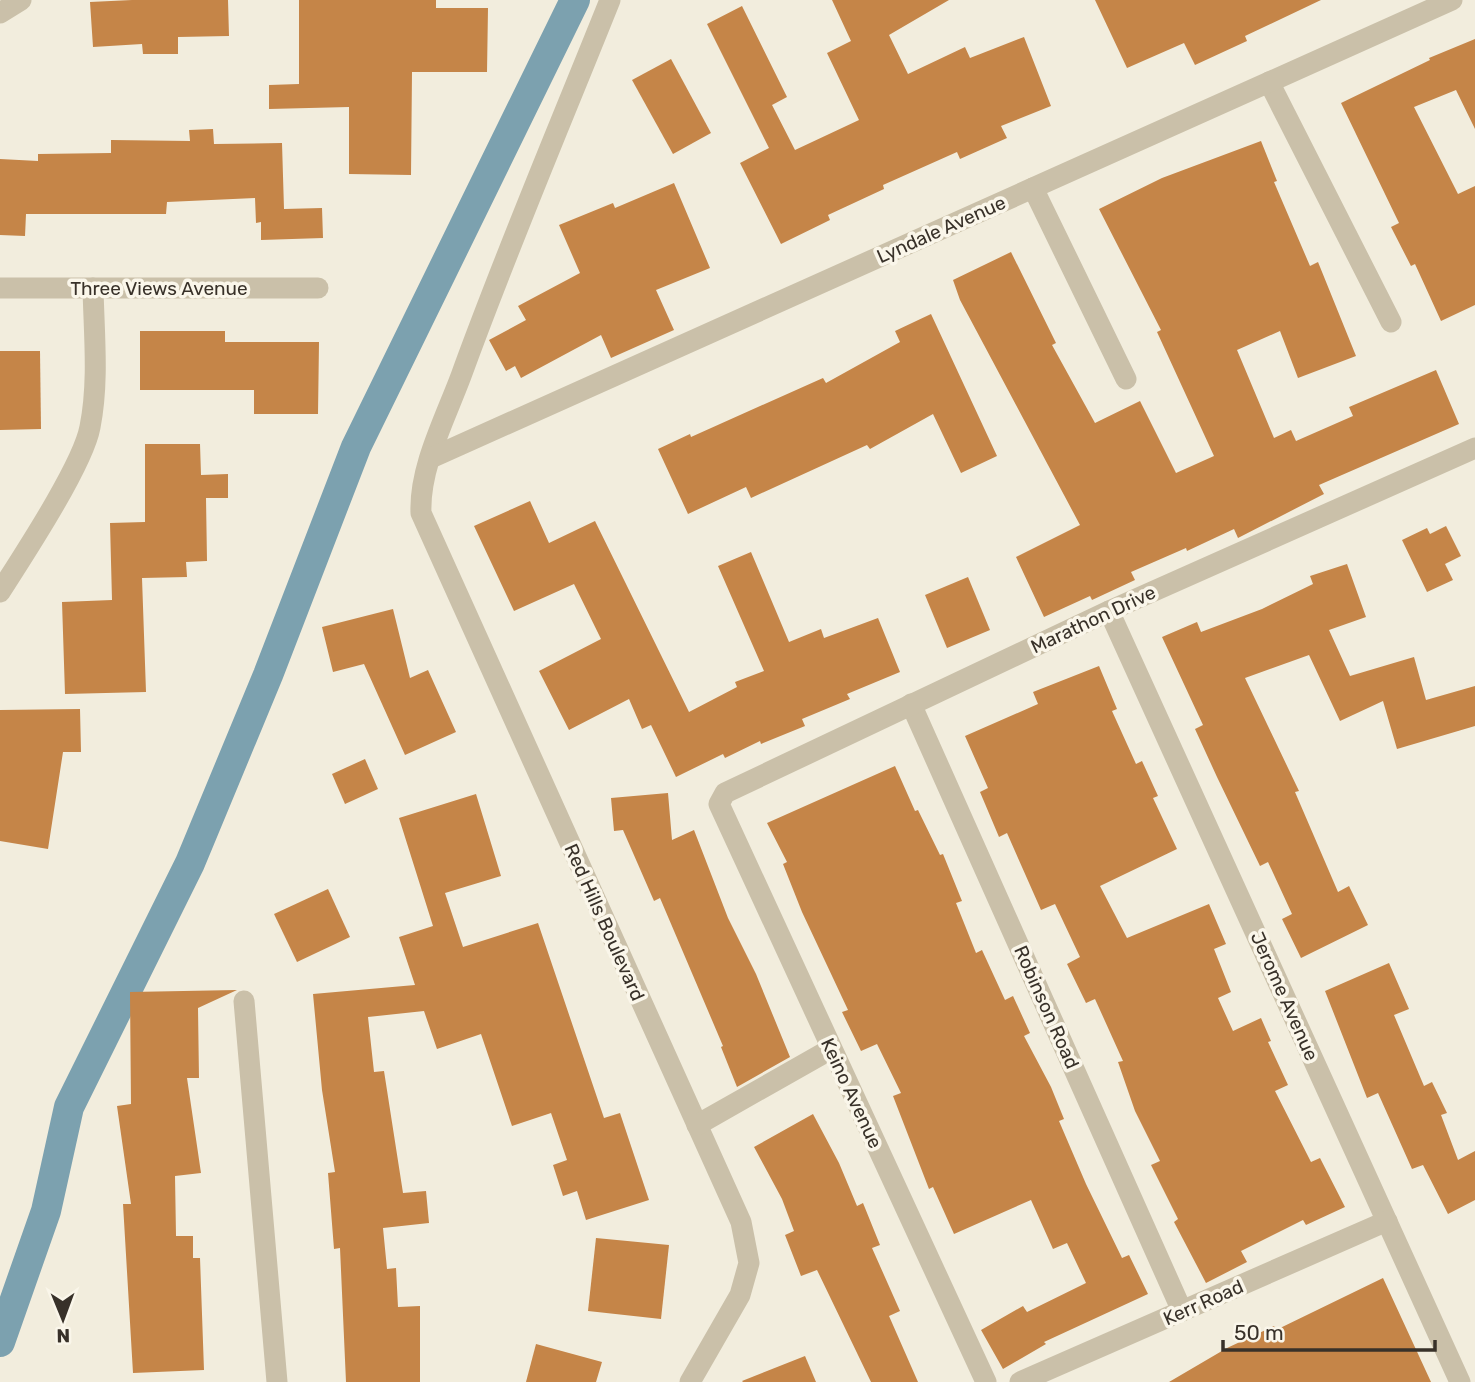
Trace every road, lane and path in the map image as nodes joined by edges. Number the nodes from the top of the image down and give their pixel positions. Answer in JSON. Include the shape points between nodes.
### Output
{"nodes":[{"id":1,"x":21,"y":0,"type":"edge"},
{"id":2,"x":610,"y":0,"type":"edge"},
{"id":3,"x":1452,"y":0,"type":"edge"},
{"id":4,"x":0,"y":13,"type":"edge"},
{"id":5,"x":1269,"y":82,"type":"junction"},
{"id":6,"x":1032,"y":188,"type":"junction"},
{"id":7,"x":0,"y":288,"type":"edge"},
{"id":8,"x":93,"y":288,"type":"junction"},
{"id":9,"x":318,"y":288,"type":"dead end"},
{"id":10,"x":1391,"y":322,"type":"dead end"},
{"id":11,"x":1126,"y":379,"type":"dead end"},
{"id":12,"x":1475,"y":449,"type":"edge"},
{"id":13,"x":431,"y":458,"type":"junction"},
{"id":14,"x":0,"y":592,"type":"edge"},
{"id":15,"x":1109,"y":611,"type":"junction"},
{"id":16,"x":911,"y":704,"type":"junction"},
{"id":17,"x":719,"y":804,"type":"joint"},
{"id":18,"x":244,"y":1001,"type":"dead end"},
{"id":19,"x":831,"y":1049,"type":"junction"},
{"id":20,"x":697,"y":1125,"type":"junction"},
{"id":21,"x":1387,"y":1221,"type":"junction"},
{"id":22,"x":1182,"y":1311,"type":"junction"},
{"id":23,"x":277,"y":1382,"type":"edge"},
{"id":24,"x":690,"y":1382,"type":"edge"},
{"id":25,"x":986,"y":1382,"type":"edge"},
{"id":26,"x":1020,"y":1382,"type":"edge"},
{"id":27,"x":1460,"y":1382,"type":"edge"}],
"edges":[{"from":1,"to":4,"type":"street"},
{"from":2,"to":13,"type":"street","name":"Red Hills Boulevard","via":[[488,301]]},
{"from":3,"to":5,"type":"street","name":"Lyndale Avenue"},
{"from":5,"to":6,"type":"street","name":"Lyndale Avenue"},
{"from":5,"to":10,"type":"street"},
{"from":6,"to":11,"type":"street"},
{"from":6,"to":13,"type":"street","name":"Lyndale Avenue"},
{"from":7,"to":8,"type":"street","name":"Three Views Avenue"},
{"from":8,"to":9,"type":"street","name":"Three Views Avenue"},
{"from":8,"to":14,"type":"street","via":[[95,380],[90,430]]},
{"from":12,"to":15,"type":"street","name":"Marathon Drive"},
{"from":13,"to":20,"type":"street","name":"Red Hills Boulevard","via":[[420,497],[421,513]]},
{"from":15,"to":16,"type":"street","name":"Marathon Drive"},
{"from":15,"to":21,"type":"street","name":"Jerome Avenue"},
{"from":16,"to":17,"type":"street","name":"Marathon Drive","via":[[725,793]]},
{"from":16,"to":22,"type":"street","name":"Robinson Road"},
{"from":17,"to":19,"type":"street","name":"Keino Avenue"},
{"from":18,"to":23,"type":"street"},
{"from":19,"to":20,"type":"street"},
{"from":19,"to":25,"type":"street","name":"Keino Avenue"},
{"from":20,"to":24,"type":"street","name":"Red Hills Boulevard","via":[[741,1222],[749,1263],[740,1295]]},
{"from":21,"to":22,"type":"street","name":"Kerr Road"},
{"from":21,"to":27,"type":"street","name":"Jerome Avenue"},
{"from":22,"to":26,"type":"street","name":"Kerr Road"}]}
